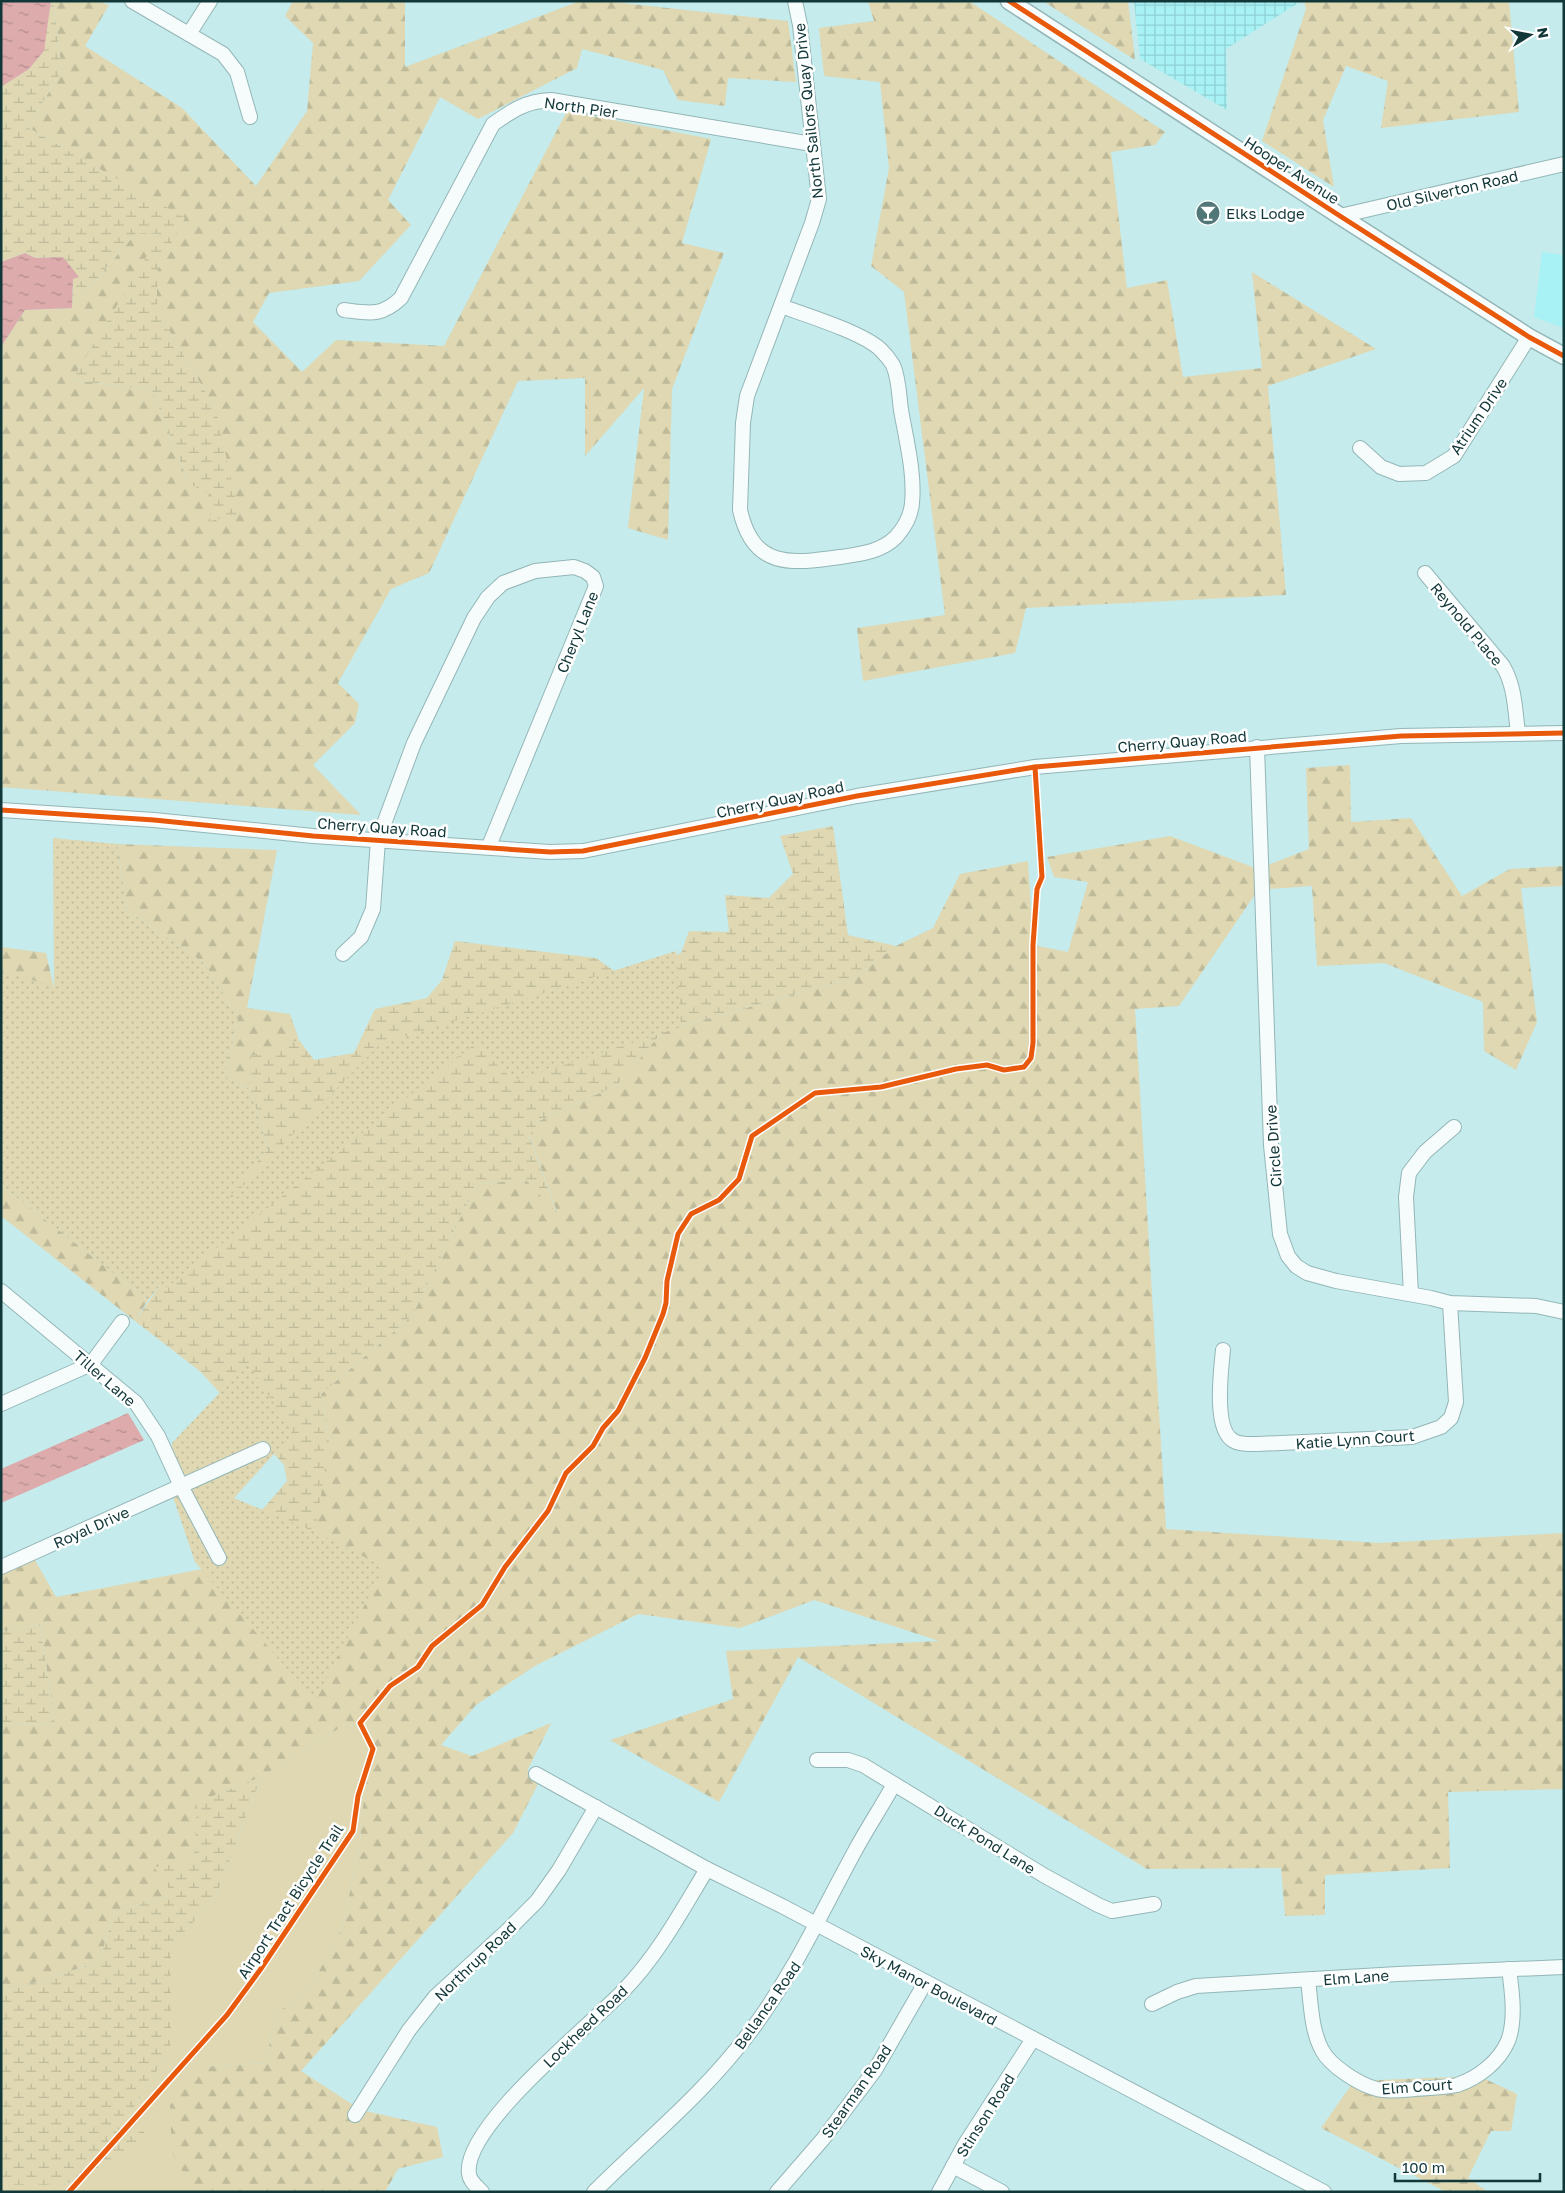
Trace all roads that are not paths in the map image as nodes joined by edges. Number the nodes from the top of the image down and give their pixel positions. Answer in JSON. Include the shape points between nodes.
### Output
{"nodes":[{"id":1,"x":132,"y":1,"type":"edge"},
{"id":2,"x":210,"y":1,"type":"edge"},
{"id":3,"x":795,"y":1,"type":"edge"},
{"id":4,"x":1009,"y":1,"type":"edge"},
{"id":5,"x":189,"y":34,"type":"junction"},
{"id":6,"x":250,"y":117,"type":"dead end"},
{"id":7,"x":812,"y":144,"type":"junction"},
{"id":8,"x":1564,"y":164,"type":"edge"},
{"id":9,"x":1340,"y":216,"type":"junction"},
{"id":10,"x":781,"y":306,"type":"junction"},
{"id":11,"x":344,"y":310,"type":"dead end"},
{"id":12,"x":1529,"y":337,"type":"junction"},
{"id":13,"x":1564,"y":356,"type":"edge"},
{"id":14,"x":1360,"y":448,"type":"dead end"},
{"id":15,"x":1425,"y":574,"type":"dead end"},
{"id":16,"x":1564,"y":733,"type":"edge"},
{"id":17,"x":1518,"y":734,"type":"junction"},
{"id":18,"x":1257,"y":748,"type":"junction"},
{"id":19,"x":1,"y":810,"type":"edge"},
{"id":20,"x":378,"y":840,"type":"junction"},
{"id":21,"x":489,"y":846,"type":"junction"},
{"id":22,"x":343,"y":954,"type":"dead end"},
{"id":23,"x":1454,"y":1127,"type":"dead end"},
{"id":24,"x":1,"y":1291,"type":"edge"},
{"id":25,"x":1411,"y":1294,"type":"junction"},
{"id":26,"x":1450,"y":1303,"type":"junction"},
{"id":27,"x":1564,"y":1312,"type":"edge"},
{"id":28,"x":122,"y":1322,"type":"dead end"},
{"id":29,"x":1222,"y":1350,"type":"dead end"},
{"id":30,"x":90,"y":1364,"type":"junction"},
{"id":31,"x":1,"y":1404,"type":"edge"},
{"id":32,"x":263,"y":1449,"type":"dead end"},
{"id":33,"x":181,"y":1486,"type":"junction"},
{"id":34,"x":219,"y":1558,"type":"dead end"},
{"id":35,"x":1,"y":1567,"type":"edge"},
{"id":36,"x":817,"y":1760,"type":"dead end"},
{"id":37,"x":536,"y":1774,"type":"dead end"},
{"id":38,"x":894,"y":1784,"type":"junction"},
{"id":39,"x":596,"y":1807,"type":"junction"},
{"id":40,"x":707,"y":1869,"type":"junction"},
{"id":41,"x":1154,"y":1904,"type":"dead end"},
{"id":42,"x":817,"y":1926,"type":"junction"},
{"id":43,"x":1564,"y":1967,"type":"edge"},
{"id":44,"x":1509,"y":1969,"type":"junction"},
{"id":45,"x":1308,"y":1980,"type":"junction"},
{"id":46,"x":925,"y":1982,"type":"junction"},
{"id":47,"x":1152,"y":2004,"type":"dead end"},
{"id":48,"x":1033,"y":2039,"type":"junction"},
{"id":49,"x":355,"y":2115,"type":"dead end"},
{"id":50,"x":953,"y":2166,"type":"junction"},
{"id":51,"x":482,"y":2192,"type":"edge"},
{"id":52,"x":594,"y":2192,"type":"edge"},
{"id":53,"x":777,"y":2192,"type":"edge"},
{"id":54,"x":939,"y":2192,"type":"edge"},
{"id":55,"x":1002,"y":2192,"type":"edge"},
{"id":56,"x":1324,"y":2192,"type":"edge"}],
"edges":[{"from":1,"to":5,"type":"street"},
{"from":2,"to":5,"type":"street"},
{"from":3,"to":7,"type":"street","name":"North Sailors Quay Drive"},
{"from":4,"to":9,"type":"main road","name":"Hooper Avenue"},
{"from":5,"to":6,"type":"street","via":[[223,54],[237,72]]},
{"from":7,"to":10,"type":"street","name":"North Sailors Quay Drive","via":[[819,199]]},
{"from":7,"to":11,"type":"street","name":"North Pier","via":[[551,100],[533,101],[493,124],[402,298],[390,308],[372,314]]},
{"from":8,"to":9,"type":"street","name":"Old Silverton Road"},
{"from":9,"to":12,"type":"main road","name":"Hooper Avenue"},
{"from":10,"to":10,"type":"street","name":"North Sailors Quay Drive","via":[[862,338],[880,349],[893,365],[911,478],[912,504],[907,522],[895,537],[865,554],[801,563],[786,562],[757,546],[742,521],[743,423],[747,396]]},
{"from":12,"to":13,"type":"main road","name":"Hooper Avenue"},
{"from":12,"to":14,"type":"street","name":"Atrium Drive","via":[[1454,456],[1426,473],[1399,474],[1381,467]]},
{"from":15,"to":17,"type":"street","name":"Reynold Place","via":[[1510,676]]},
{"from":16,"to":17,"type":"street","name":"Cherry Quay Road"},
{"from":17,"to":18,"type":"street","name":"Cherry Quay Road","via":[[1401,736]]},
{"from":18,"to":21,"type":"street","name":"Cherry Quay Road","via":[[1035,766],[858,796],[583,851],[550,852]]},
{"from":18,"to":25,"type":"street","name":"Circle Drive","via":[[1271,1145],[1280,1234],[1288,1256],[1307,1273]]},
{"from":19,"to":20,"type":"street","name":"Cherry Quay Road"},
{"from":20,"to":21,"type":"street","name":"Cherry Quay Road"},
{"from":20,"to":21,"type":"street","name":"Cheryl Lane","via":[[440,684],[488,597],[503,583],[535,571],[574,567],[593,577],[596,586]]},
{"from":20,"to":22,"type":"street","name":"Cheryl Lane","via":[[372,909],[361,937]]},
{"from":23,"to":25,"type":"street","via":[[1425,1152],[1409,1173],[1406,1197]]},
{"from":24,"to":30,"type":"street","name":"Tiller Lane"},
{"from":25,"to":26,"type":"street","name":"Circle Drive"},
{"from":26,"to":27,"type":"street","name":"Circle Drive","via":[[1536,1306]]},
{"from":26,"to":29,"type":"street","name":"Katie Lynn Court","via":[[1456,1402],[1451,1418],[1441,1428],[1412,1437],[1257,1444],[1233,1441],[1227,1436],[1222,1423]]},
{"from":28,"to":30,"type":"street"},
{"from":30,"to":31,"type":"street"},
{"from":30,"to":33,"type":"street","name":"Tiller Lane","via":[[136,1403],[158,1436]]},
{"from":32,"to":33,"type":"street"},
{"from":33,"to":34,"type":"street","name":"Tiller Lane"},
{"from":33,"to":35,"type":"street","name":"Royal Drive"},
{"from":36,"to":38,"type":"street","name":"Duck Pond Lane","via":[[848,1760],[863,1765]]},
{"from":37,"to":39,"type":"street","name":"Sky Manor Boulevard"},
{"from":38,"to":41,"type":"street","name":"Duck Pond Lane","via":[[1098,1905],[1112,1911]]},
{"from":38,"to":42,"type":"street","name":"Bellanca Road"},
{"from":39,"to":40,"type":"street","name":"Sky Manor Boulevard"},
{"from":39,"to":49,"type":"street","name":"Northrup Road","via":[[559,1870],[537,1900],[435,1997],[409,2030]]},
{"from":40,"to":42,"type":"street","name":"Sky Manor Boulevard"},
{"from":40,"to":51,"type":"street","name":"Lockheed Road","via":[[664,1940],[624,1991],[537,2071],[488,2128],[473,2152],[468,2172],[471,2181]]},
{"from":42,"to":46,"type":"street","name":"Sky Manor Boulevard"},
{"from":42,"to":52,"type":"street","name":"Bellanca Road","via":[[772,2000],[713,2078],[678,2115]]},
{"from":43,"to":44,"type":"street","name":"Elm Lane"},
{"from":44,"to":45,"type":"street","name":"Elm Lane"},
{"from":44,"to":45,"type":"street","name":"Elm Court","via":[[1511,2028],[1501,2053],[1488,2067],[1456,2085],[1406,2090],[1369,2087],[1332,2062],[1323,2052],[1316,2036]]},
{"from":45,"to":47,"type":"street","name":"Elm Lane","via":[[1196,1986]]},
{"from":46,"to":48,"type":"street","name":"Sky Manor Boulevard"},
{"from":46,"to":53,"type":"street","name":"Stearman Road","via":[[875,2070],[823,2139]]},
{"from":48,"to":50,"type":"street","name":"Stinson Road"},
{"from":48,"to":56,"type":"street","name":"Sky Manor Boulevard"},
{"from":50,"to":54,"type":"street","name":"Stinson Road"},
{"from":50,"to":55,"type":"street"}]}
